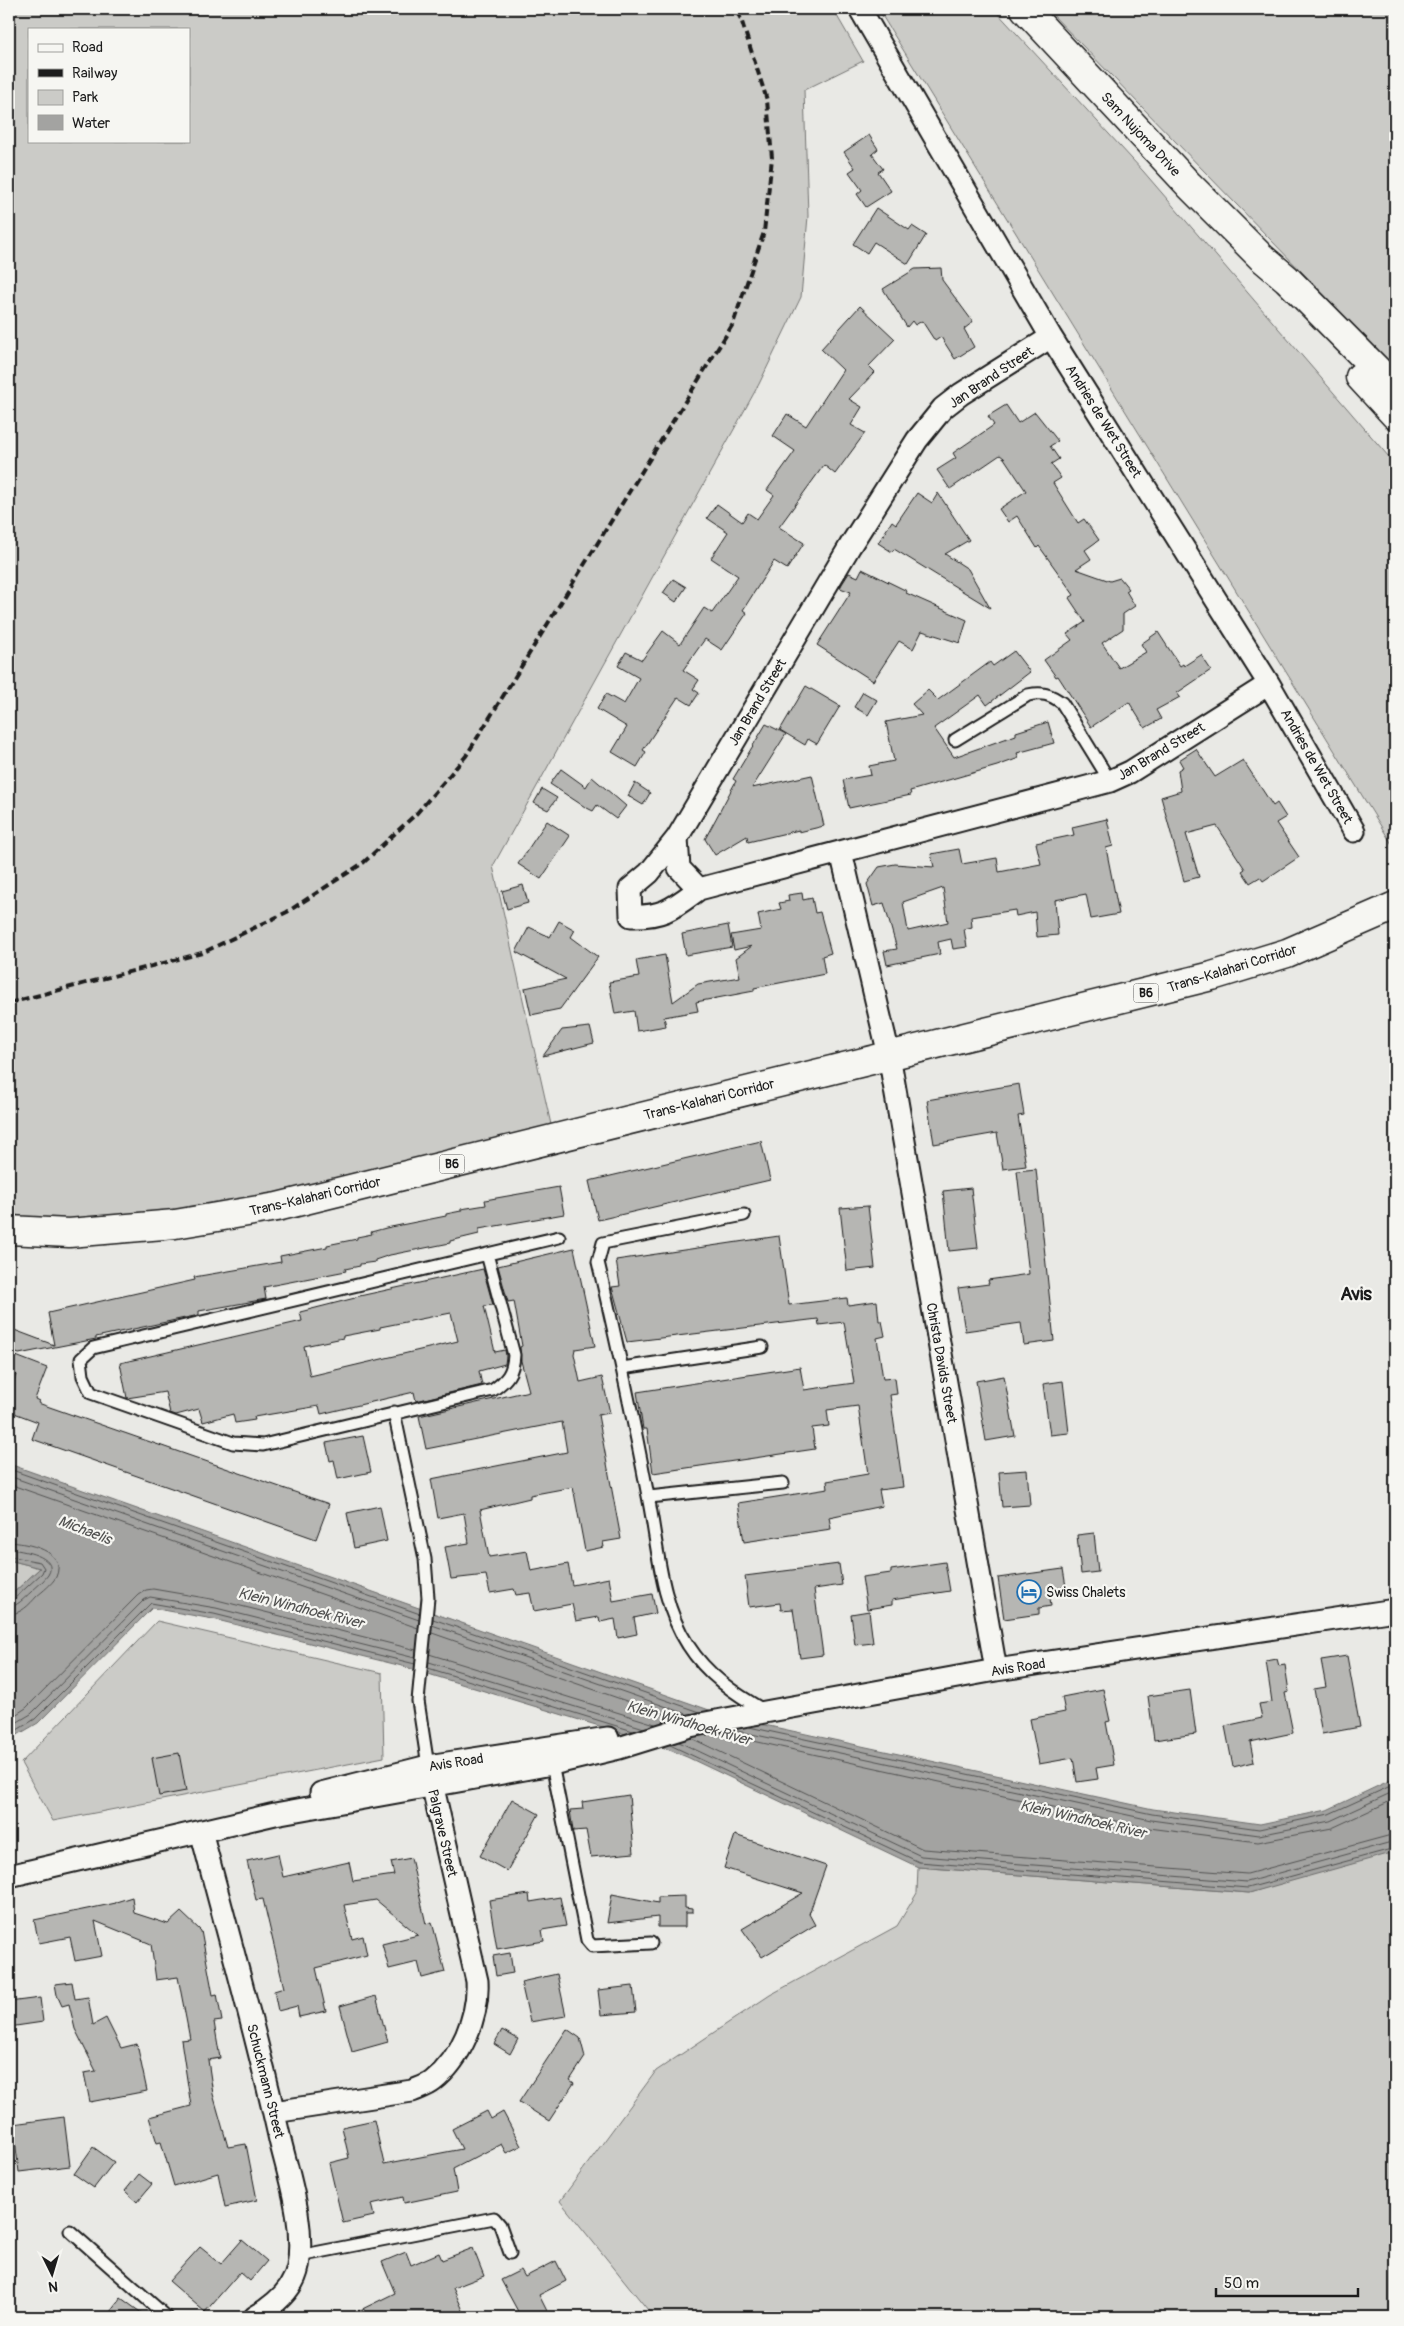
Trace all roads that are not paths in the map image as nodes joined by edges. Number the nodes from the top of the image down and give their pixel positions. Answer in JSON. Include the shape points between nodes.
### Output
{"nodes":[{"id":1,"x":860,"y":9,"type":"edge"},
{"id":2,"x":1025,"y":9,"type":"edge"},
{"id":3,"x":1261,"y":257,"type":"junction"},
{"id":4,"x":1051,"y":337,"type":"junction"},
{"id":5,"x":1395,"y":388,"type":"edge"},
{"id":6,"x":1395,"y":415,"type":"edge"},
{"id":7,"x":1269,"y":684,"type":"junction"},
{"id":8,"x":955,"y":740,"type":"dead end"},
{"id":9,"x":1110,"y":781,"type":"junction"},
{"id":10,"x":1354,"y":831,"type":"dead end"},
{"id":11,"x":676,"y":838,"type":"junction"},
{"id":12,"x":841,"y":852,"type":"junction"},
{"id":13,"x":699,"y":889,"type":"junction"},
{"id":14,"x":1395,"y":906,"type":"edge"},
{"id":15,"x":888,"y":1055,"type":"junction"},
{"id":16,"x":744,"y":1215,"type":"dead end"},
{"id":17,"x":9,"y":1230,"type":"edge"},
{"id":18,"x":559,"y":1237,"type":"dead end"},
{"id":19,"x":487,"y":1254,"type":"junction"},
{"id":20,"x":762,"y":1347,"type":"dead end"},
{"id":21,"x":622,"y":1368,"type":"junction"},
{"id":22,"x":394,"y":1412,"type":"junction"},
{"id":23,"x":783,"y":1483,"type":"dead end"},
{"id":24,"x":648,"y":1497,"type":"junction"},
{"id":25,"x":1395,"y":1610,"type":"edge"},
{"id":26,"x":996,"y":1670,"type":"junction"},
{"id":27,"x":766,"y":1712,"type":"junction"},
{"id":28,"x":642,"y":1739,"type":"junction"},
{"id":29,"x":552,"y":1764,"type":"junction"},
{"id":30,"x":430,"y":1776,"type":"junction"},
{"id":31,"x":202,"y":1831,"type":"junction"},
{"id":32,"x":9,"y":1876,"type":"edge"},
{"id":33,"x":651,"y":1943,"type":"dead end"},
{"id":34,"x":274,"y":2112,"type":"junction"},
{"id":35,"x":70,"y":2231,"type":"dead end"},
{"id":36,"x":510,"y":2253,"type":"dead end"},
{"id":37,"x":299,"y":2256,"type":"junction"},
{"id":38,"x":167,"y":2317,"type":"edge"},
{"id":39,"x":255,"y":2317,"type":"edge"}],
"edges":[{"from":1,"to":4,"type":"street","name":"Andries de Wet Street"},
{"from":2,"to":3,"type":"main road","name":"Sam Nujoma Drive"},
{"from":3,"to":5,"type":"main road","name":"Sam Nujoma Drive"},
{"from":3,"to":6,"type":"main road","name":"Sam Nujoma Drive","via":[[1291,302]]},
{"from":4,"to":7,"type":"street","name":"Andries de Wet Street"},
{"from":4,"to":11,"type":"street","name":"Jan Brand Street","via":[[961,394],[943,408],[917,440]]},
{"from":7,"to":9,"type":"street","name":"Jan Brand Street","via":[[1130,772]]},
{"from":7,"to":10,"type":"street","name":"Andries de Wet Street"},
{"from":8,"to":9,"type":"lane","via":[[1028,695],[1050,694],[1062,702]]},
{"from":9,"to":12,"type":"street","name":"Jan Brand Street"},
{"from":11,"to":13,"type":"street","via":[[680,868]]},
{"from":11,"to":13,"type":"street","name":"Jan Brand Street","via":[[648,873],[630,889],[631,916],[653,917],[677,906]]},
{"from":12,"to":13,"type":"street","name":"Jan Brand Street"},
{"from":12,"to":15,"type":"street"},
{"from":14,"to":15,"type":"main road","name":"Trans-Kalahari Corridor","number":"B6","via":[[1287,954]]},
{"from":15,"to":17,"type":"main road","name":"Trans-Kalahari Corridor","number":"B6","via":[[277,1207],[175,1224],[69,1233]]},
{"from":15,"to":26,"type":"street","name":"Christa Davids Street"},
{"from":16,"to":21,"type":"lane","via":[[603,1243],[598,1262]]},
{"from":18,"to":19,"type":"lane"},
{"from":19,"to":22,"type":"lane","via":[[514,1355],[508,1379],[493,1390]]},
{"from":19,"to":22,"type":"lane","via":[[93,1348],[81,1359],[83,1376],[91,1393],[233,1443],[280,1442]]},
{"from":20,"to":21,"type":"lane"},
{"from":21,"to":24,"type":"lane"},
{"from":22,"to":30,"type":"lane","name":"Palgrave Street","via":[[425,1559],[428,1598],[418,1701]]},
{"from":23,"to":24,"type":"lane"},
{"from":24,"to":27,"type":"lane","via":[[658,1554],[679,1630],[712,1675]]},
{"from":25,"to":26,"type":"street","name":"Avis Road"},
{"from":26,"to":27,"type":"street","name":"Avis Road"},
{"from":27,"to":28,"type":"street","name":"Avis Road"},
{"from":28,"to":29,"type":"street","name":"Avis Road","via":[[620,1748]]},
{"from":28,"to":30,"type":"street","name":"Avis Road","via":[[619,1736]]},
{"from":29,"to":30,"type":"street","name":"Avis Road"},
{"from":29,"to":33,"type":"lane","via":[[587,1940],[592,1946]]},
{"from":30,"to":31,"type":"street","name":"Avis Road"},
{"from":30,"to":34,"type":"street","name":"Palgrave Street","via":[[477,1981],[477,2006],[459,2049],[432,2082],[412,2091]]},
{"from":31,"to":32,"type":"street","name":"Avis Road"},
{"from":31,"to":34,"type":"street","name":"Schuckmann Street"},
{"from":34,"to":37,"type":"street","name":"Schuckmann Street","via":[[300,2230]]},
{"from":35,"to":38,"type":"lane"},
{"from":36,"to":37,"type":"lane","via":[[500,2225],[494,2218]]},
{"from":37,"to":39,"type":"street","name":"Schuckmann Street","via":[[298,2269],[275,2305]]}]}
